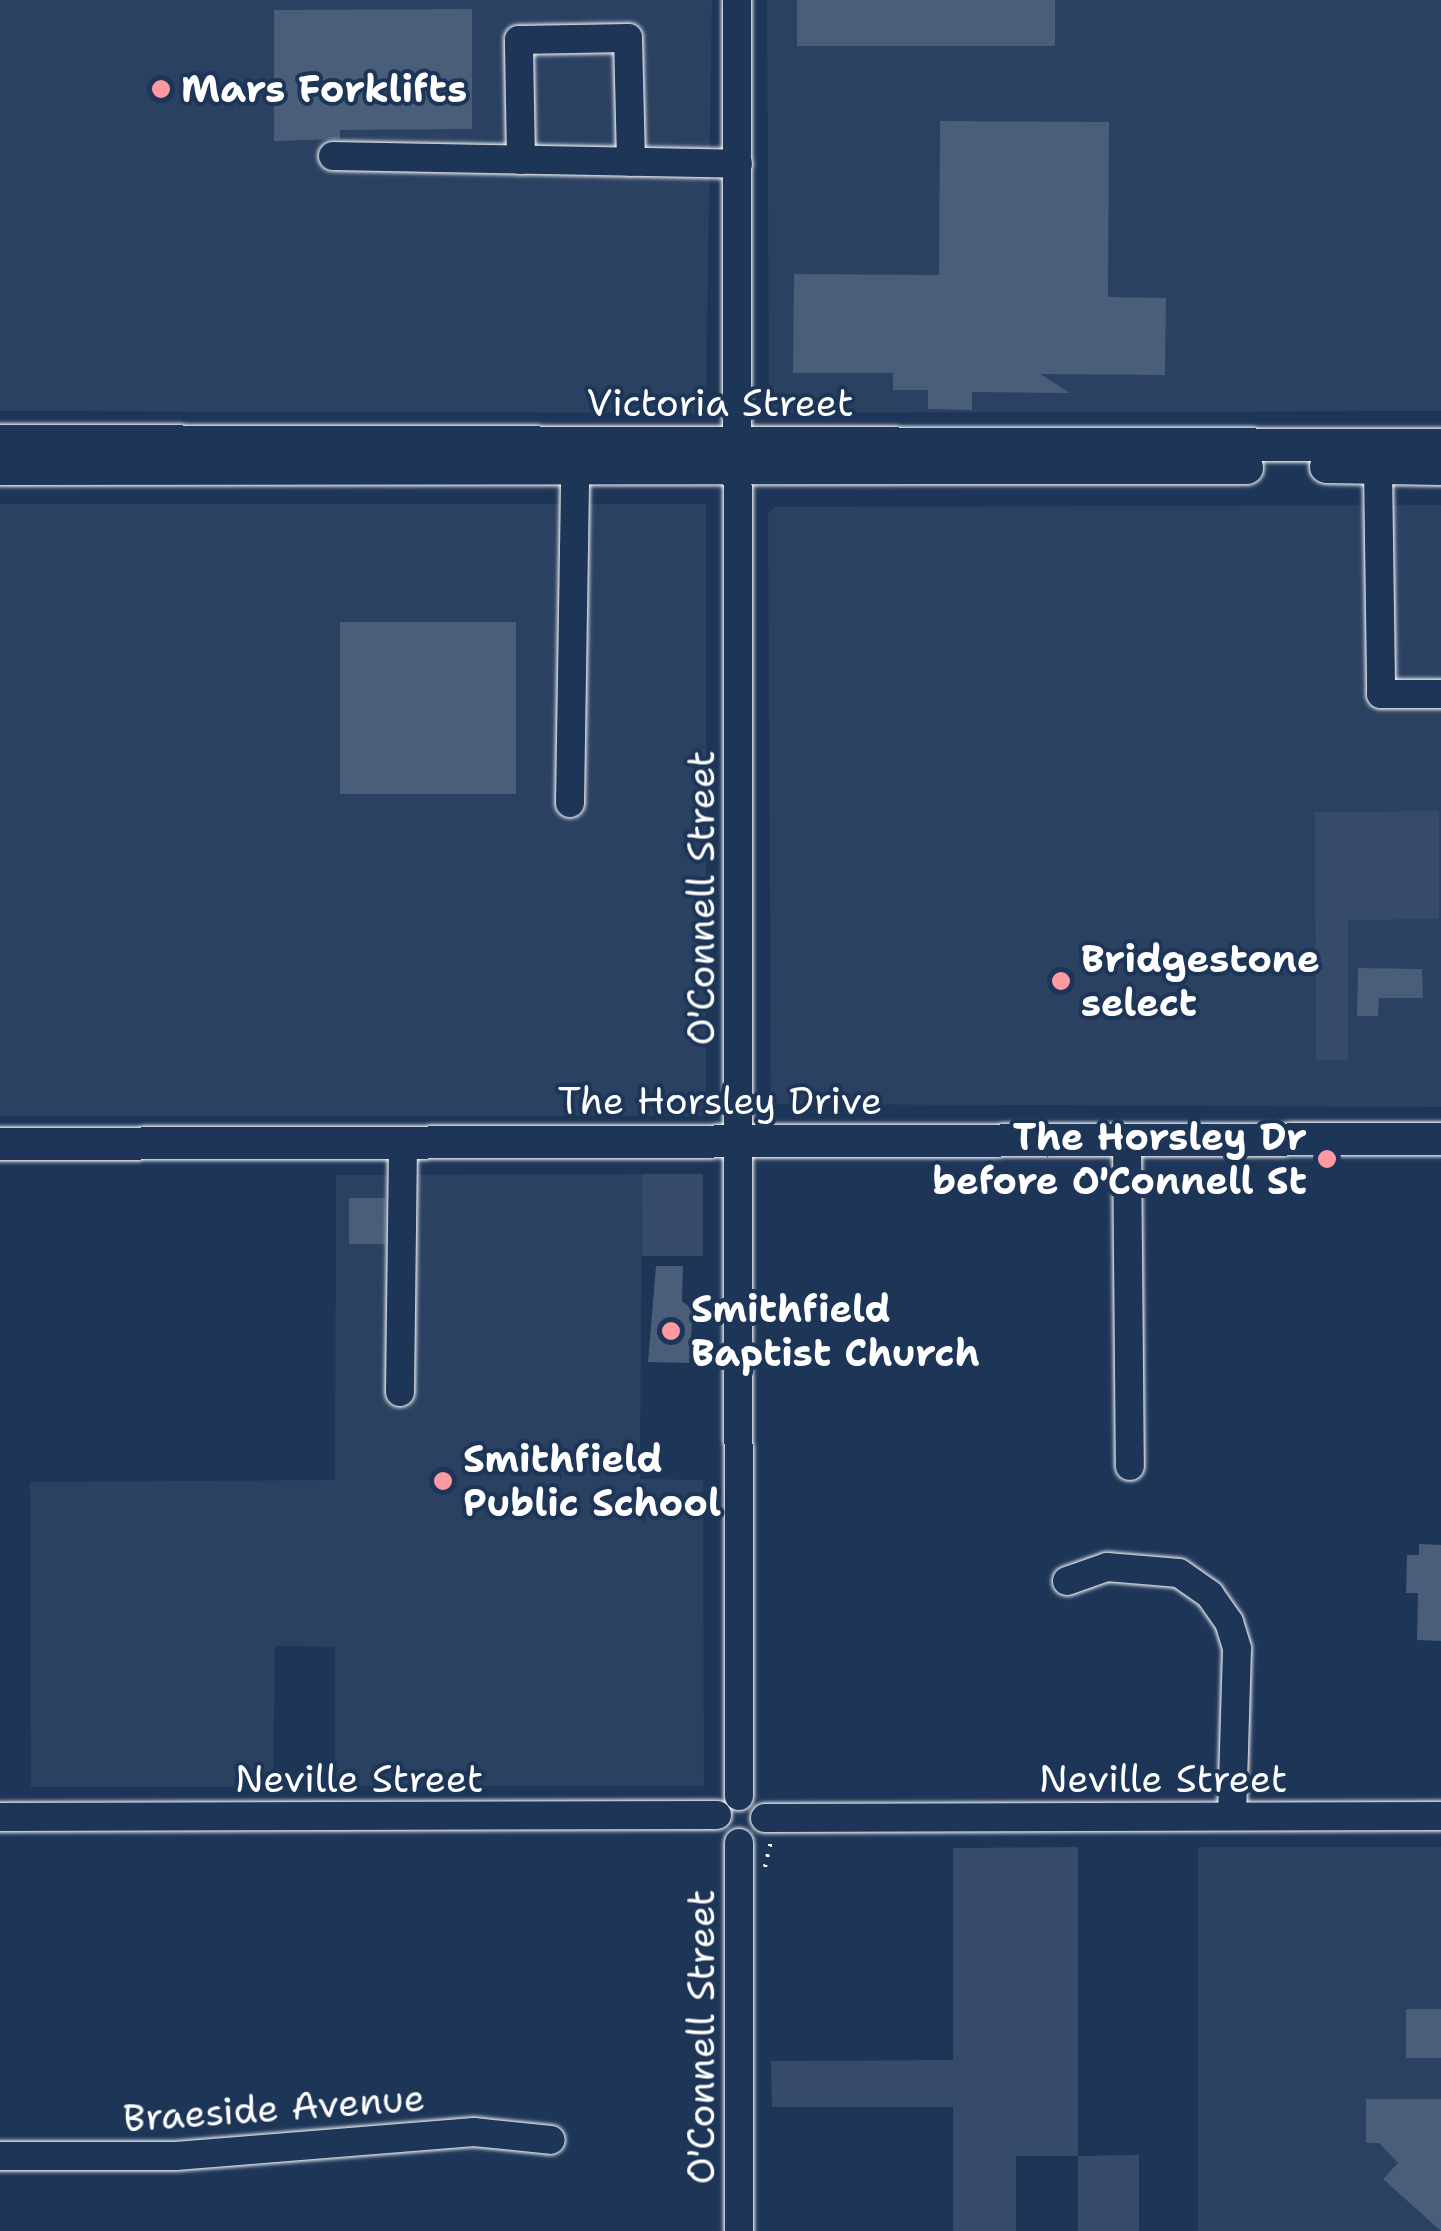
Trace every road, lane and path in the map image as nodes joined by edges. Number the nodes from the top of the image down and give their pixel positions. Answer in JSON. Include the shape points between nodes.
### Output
{"nodes":[{"id":1,"x":737,"y":0,"type":"edge"},
{"id":2,"x":333,"y":156,"type":"dead end"},
{"id":3,"x":521,"y":160,"type":"junction"},
{"id":4,"x":630,"y":162,"type":"junction"},
{"id":5,"x":738,"y":164,"type":"junction"},
{"id":6,"x":0,"y":441,"type":"edge"},
{"id":7,"x":1441,"y":444,"type":"edge"},
{"id":8,"x":740,"y":457,"type":"junction"},
{"id":9,"x":1378,"y":468,"type":"junction"},
{"id":10,"x":0,"y":469,"type":"edge"},
{"id":11,"x":1441,"y":469,"type":"edge"},
{"id":12,"x":575,"y":470,"type":"junction"},
{"id":13,"x":1441,"y":694,"type":"edge"},
{"id":14,"x":570,"y":803,"type":"dead end"},
{"id":15,"x":1441,"y":1139,"type":"edge"},
{"id":16,"x":738,"y":1140,"type":"junction"},
{"id":17,"x":1127,"y":1140,"type":"junction"},
{"id":18,"x":0,"y":1144,"type":"edge"},
{"id":19,"x":402,"y":1144,"type":"junction"},
{"id":20,"x":400,"y":1392,"type":"dead end"},
{"id":21,"x":1130,"y":1466,"type":"dead end"},
{"id":22,"x":1068,"y":1581,"type":"dead end"},
{"id":23,"x":738,"y":1796,"type":"junction"},
{"id":24,"x":718,"y":1815,"type":"junction"},
{"id":25,"x":1232,"y":1816,"type":"junction"},
{"id":26,"x":1441,"y":1816,"type":"edge"},
{"id":27,"x":0,"y":1817,"type":"edge"},
{"id":28,"x":764,"y":1818,"type":"junction"},
{"id":29,"x":790,"y":1841,"type":"dead end"},
{"id":30,"x":739,"y":1843,"type":"junction"},
{"id":31,"x":766,"y":1867,"type":"dead end"},
{"id":32,"x":552,"y":2140,"type":"dead end"},
{"id":33,"x":0,"y":2156,"type":"edge"},
{"id":34,"x":739,"y":2231,"type":"edge"}],
"edges":[{"from":1,"to":5,"type":"street","name":"O'Connell Street"},
{"from":2,"to":3,"type":"street"},
{"from":3,"to":4,"type":"street"},
{"from":3,"to":4,"type":"street","via":[[519,40],[628,38]]},
{"from":4,"to":5,"type":"street"},
{"from":5,"to":8,"type":"street","name":"O'Connell Street"},
{"from":6,"to":8,"type":"main road","name":"Victoria Street"},
{"from":7,"to":8,"type":"main road","name":"Victoria Street"},
{"from":8,"to":9,"type":"main road","name":"Victoria Street"},
{"from":8,"to":12,"type":"main road","name":"Victoria Street"},
{"from":8,"to":16,"type":"street","name":"O'Connell Street"},
{"from":9,"to":11,"type":"main road","name":"Victoria Street"},
{"from":9,"to":13,"type":"street","via":[[1381,694]]},
{"from":10,"to":12,"type":"main road","name":"Victoria Street"},
{"from":12,"to":14,"type":"street"},
{"from":15,"to":17,"type":"main road","name":"The Horsley Drive"},
{"from":16,"to":17,"type":"main road","name":"The Horsley Drive"},
{"from":16,"to":19,"type":"main road","name":"The Horsley Drive"},
{"from":16,"to":23,"type":"street","name":"O'Connell Street"},
{"from":17,"to":21,"type":"street"},
{"from":18,"to":19,"type":"main road","name":"The Horsley Drive"},
{"from":19,"to":20,"type":"street"},
{"from":22,"to":25,"type":"street","via":[[1107,1567],[1179,1573],[1210,1595],[1229,1622],[1237,1649]]},
{"from":23,"to":24,"type":"street"},
{"from":23,"to":28,"type":"street","via":[[754,1800]]},
{"from":24,"to":27,"type":"street","name":"Neville Street"},
{"from":24,"to":30,"type":"street","via":[[723,1836]]},
{"from":25,"to":26,"type":"street","name":"Neville Street"},
{"from":25,"to":28,"type":"street","name":"Neville Street"},
{"from":28,"to":30,"type":"street","via":[[758,1835]]},
{"from":29,"to":31,"type":"path","via":[[771,1841]]},
{"from":30,"to":34,"type":"street","name":"O'Connell Street"},
{"from":32,"to":33,"type":"street","name":"Braeside Avenue","via":[[474,2132],[176,2156]]}]}
